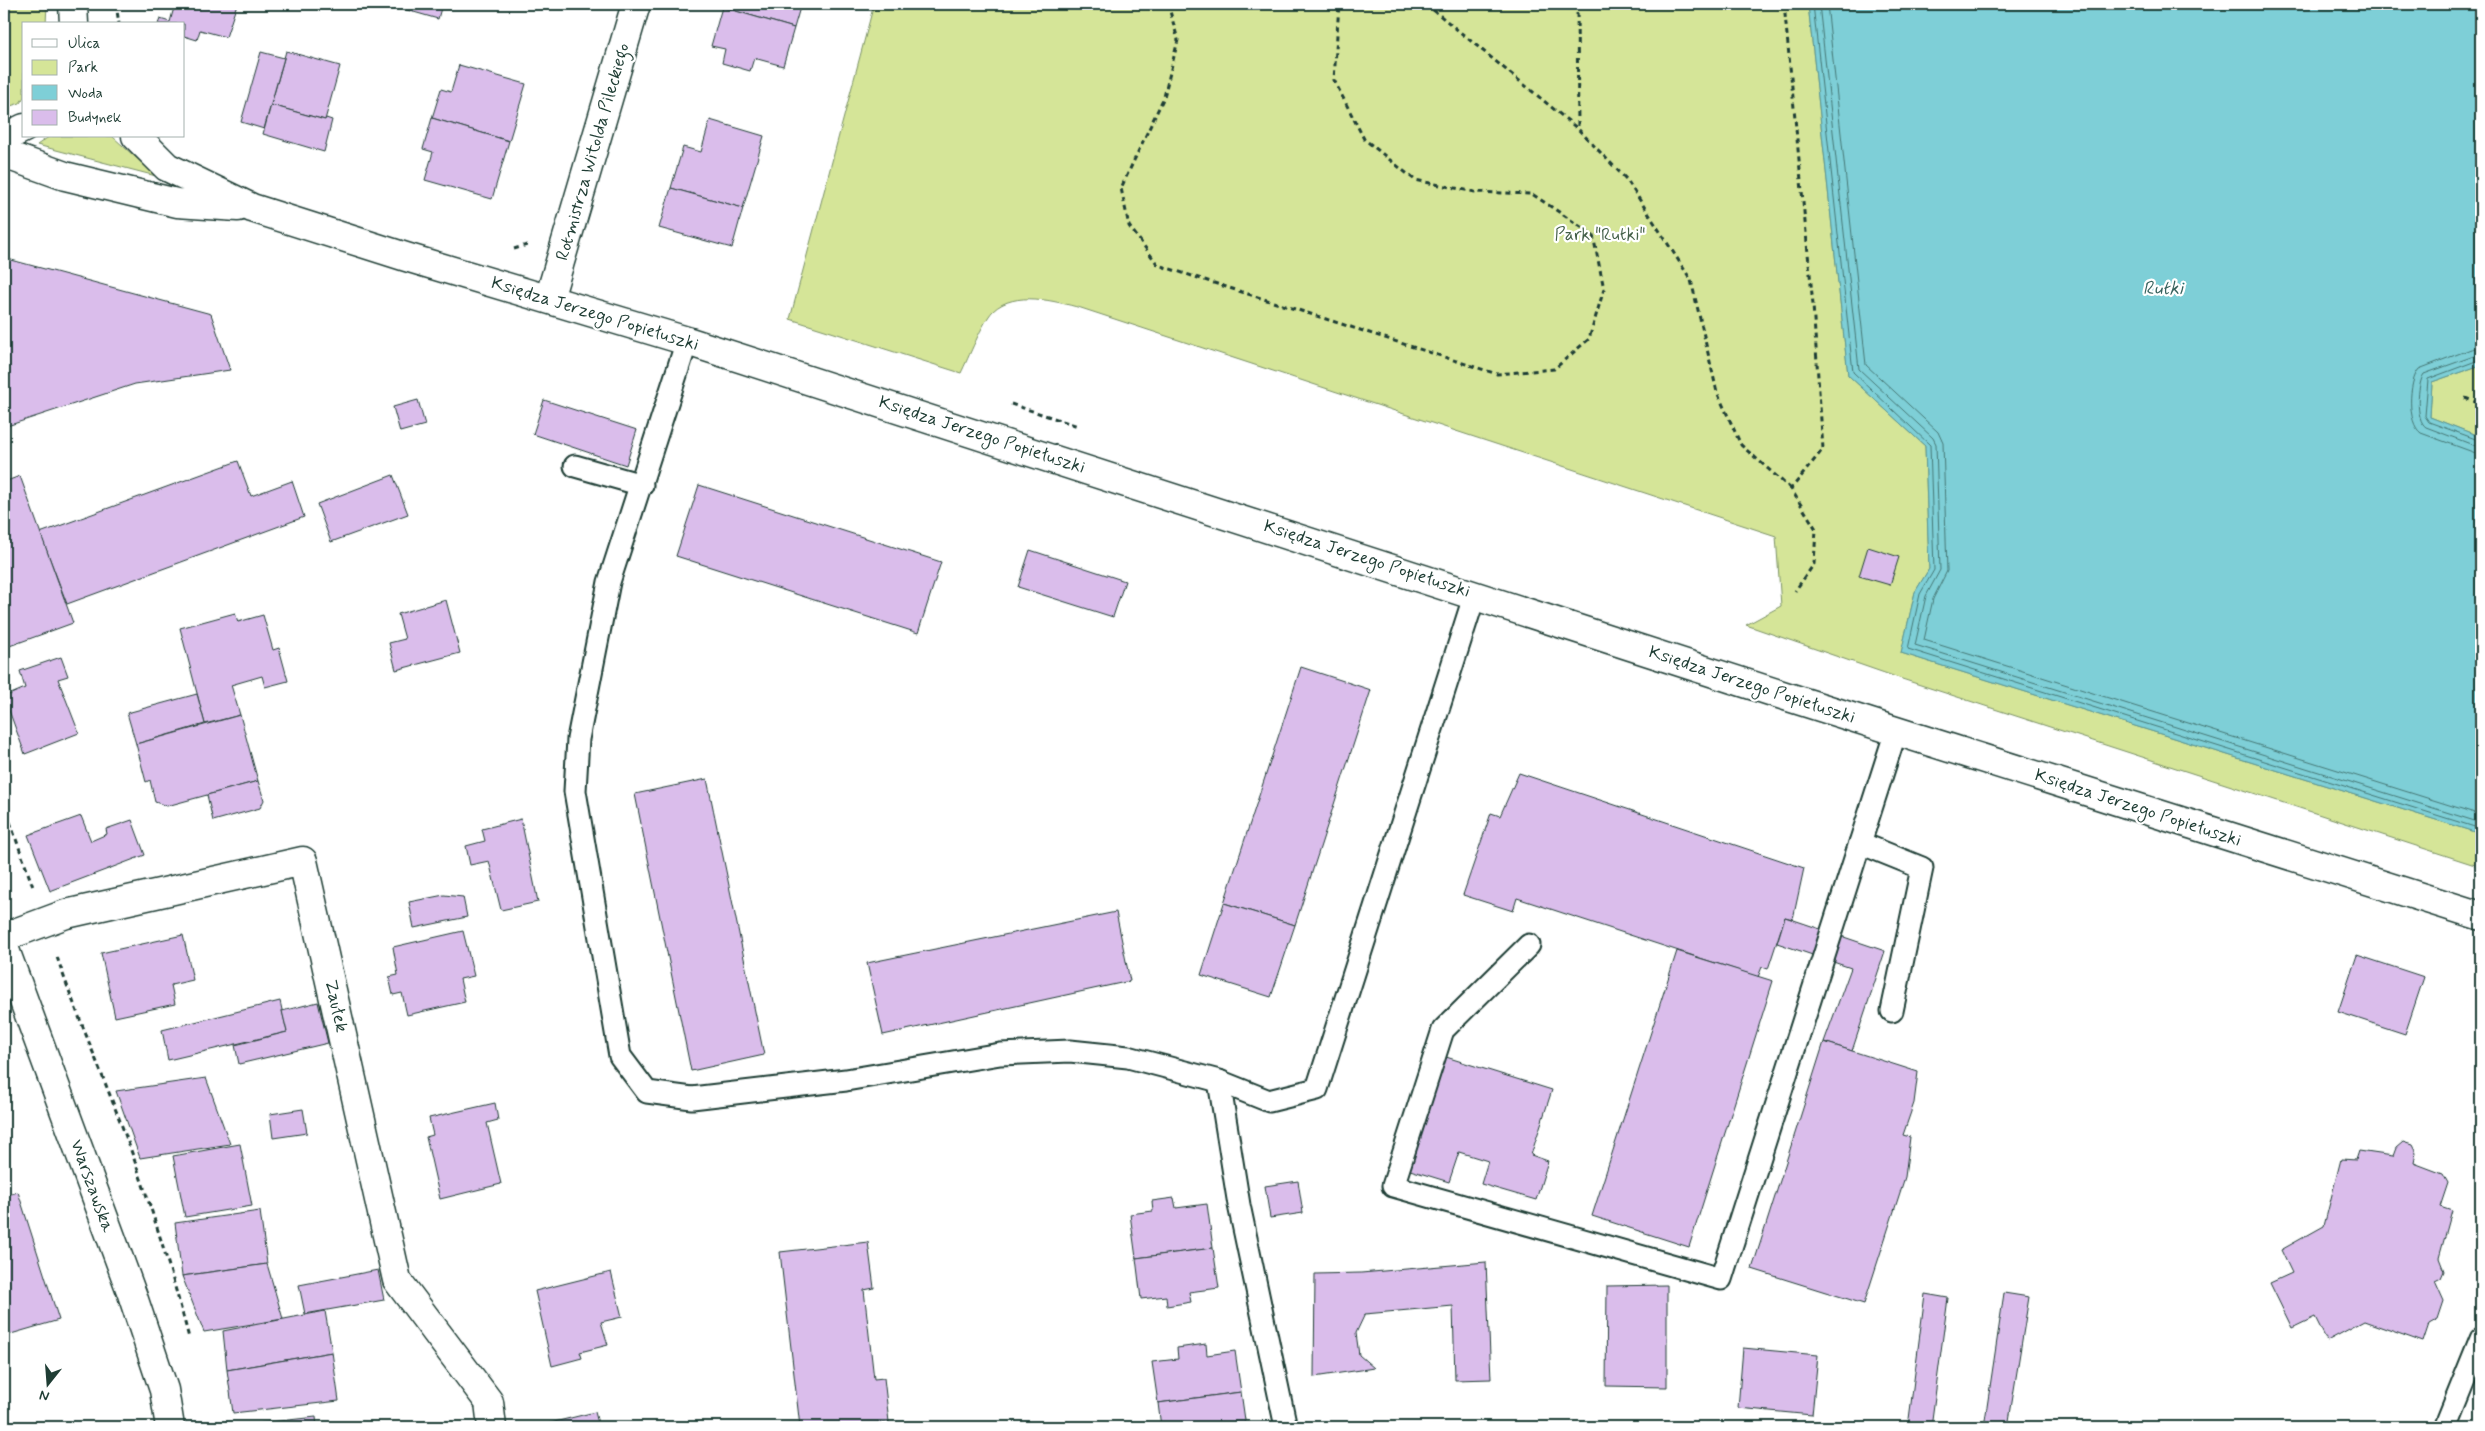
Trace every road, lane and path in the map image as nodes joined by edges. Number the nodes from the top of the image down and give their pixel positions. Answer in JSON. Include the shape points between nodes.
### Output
{"nodes":[{"id":1,"x":73,"y":4,"type":"edge"},
{"id":2,"x":116,"y":4,"type":"edge"},
{"id":3,"x":636,"y":4,"type":"edge"},
{"id":4,"x":1168,"y":4,"type":"edge"},
{"id":5,"x":1339,"y":4,"type":"edge"},
{"id":6,"x":1426,"y":4,"type":"edge"},
{"id":7,"x":1576,"y":4,"type":"edge"},
{"id":8,"x":1784,"y":4,"type":"edge"},
{"id":9,"x":74,"y":22,"type":"edge"},
{"id":10,"x":119,"y":22,"type":"edge"},
{"id":11,"x":22,"y":129,"type":"edge"},
{"id":12,"x":1578,"y":129,"type":"junction"},
{"id":13,"x":4,"y":138,"type":"edge"},
{"id":14,"x":138,"y":138,"type":"edge"},
{"id":15,"x":4,"y":154,"type":"edge"},
{"id":16,"x":252,"y":208,"type":"junction"},
{"id":17,"x":549,"y":299,"type":"junction"},
{"id":18,"x":687,"y":341,"type":"junction"},
{"id":19,"x":2465,"y":398,"type":"dead end"},
{"id":20,"x":2481,"y":404,"type":"edge"},
{"id":21,"x":576,"y":466,"type":"dead end"},
{"id":22,"x":642,"y":485,"type":"junction"},
{"id":23,"x":1791,"y":489,"type":"junction"},
{"id":24,"x":1794,"y":591,"type":"dead end"},
{"id":25,"x":1475,"y":594,"type":"junction"},
{"id":26,"x":1896,"y":731,"type":"junction"},
{"id":27,"x":4,"y":805,"type":"edge"},
{"id":28,"x":1860,"y":843,"type":"junction"},
{"id":29,"x":2481,"y":916,"type":"edge"},
{"id":30,"x":45,"y":922,"type":"junction"},
{"id":31,"x":4,"y":937,"type":"edge"},
{"id":32,"x":1529,"y":945,"type":"dead end"},
{"id":33,"x":4,"y":947,"type":"edge"},
{"id":34,"x":1892,"y":1011,"type":"dead end"},
{"id":35,"x":1219,"y":1081,"type":"junction"},
{"id":36,"x":2481,"y":1338,"type":"edge"},
{"id":37,"x":189,"y":1339,"type":"dead end"},
{"id":38,"x":170,"y":1427,"type":"edge"},
{"id":39,"x":492,"y":1427,"type":"edge"},
{"id":40,"x":1286,"y":1427,"type":"edge"},
{"id":41,"x":2445,"y":1427,"type":"edge"}],
"edges":[{"from":1,"to":9,"type":"street"},
{"from":2,"to":10,"type":"path"},
{"from":3,"to":17,"type":"street","name":"Rotmistrza Witolda Pileckiego"},
{"from":4,"to":5,"type":"path","via":[[1178,40],[1164,98],[1121,188],[1129,226],[1158,265],[1497,374],[1554,369],[1589,339],[1604,289],[1593,235],[1532,194],[1475,192],[1415,180],[1364,139],[1334,80]]},
{"from":6,"to":12,"type":"path"},
{"from":7,"to":12,"type":"path"},
{"from":8,"to":23,"type":"path","via":[[1813,305],[1823,449]]},
{"from":11,"to":13,"type":"street"},
{"from":12,"to":23,"type":"path","via":[[1627,180],[1692,280],[1717,392],[1741,445]]},
{"from":14,"to":16,"type":"street","name":"Księdza Jerzego Popiełuszki","via":[[167,167]]},
{"from":15,"to":16,"type":"street","name":"Księdza Jerzego Popiełuszki","via":[[65,176],[177,202]]},
{"from":16,"to":17,"type":"street","name":"Księdza Jerzego Popiełuszki"},
{"from":17,"to":18,"type":"street","name":"Księdza Jerzego Popiełuszki"},
{"from":18,"to":22,"type":"lane"},
{"from":18,"to":25,"type":"street","name":"Księdza Jerzego Popiełuszki"},
{"from":19,"to":20,"type":"path"},
{"from":21,"to":22,"type":"lane"},
{"from":22,"to":35,"type":"lane","via":[[609,582],[578,739],[575,791],[620,1056],[647,1092],[692,1098],[846,1080],[1000,1054],[1070,1051],[1128,1057]]},
{"from":23,"to":24,"type":"path","via":[[1816,529],[1814,564]]},
{"from":25,"to":26,"type":"street","name":"Księdza Jerzego Popiełuszki"},
{"from":25,"to":35,"type":"lane","via":[[1317,1089],[1269,1101]]},
{"from":26,"to":28,"type":"lane"},
{"from":26,"to":29,"type":"street","name":"Księdza Jerzego Popiełuszki"},
{"from":27,"to":30,"type":"path"},
{"from":28,"to":32,"type":"lane","via":[[1722,1279],[1393,1186],[1443,1030]]},
{"from":28,"to":34,"type":"lane","via":[[1922,868]]},
{"from":30,"to":31,"type":"street","name":"Zaułek"},
{"from":30,"to":37,"type":"path","via":[[77,1015],[133,1156]]},
{"from":30,"to":39,"type":"street","name":"Zaułek","via":[[66,914],[303,861],[397,1280],[489,1402]]},
{"from":33,"to":38,"type":"street","name":"Warszawska","via":[[132,1294],[164,1390]]},
{"from":35,"to":40,"type":"lane","via":[[1239,1205]]},
{"from":36,"to":41,"type":"lane"}]}
